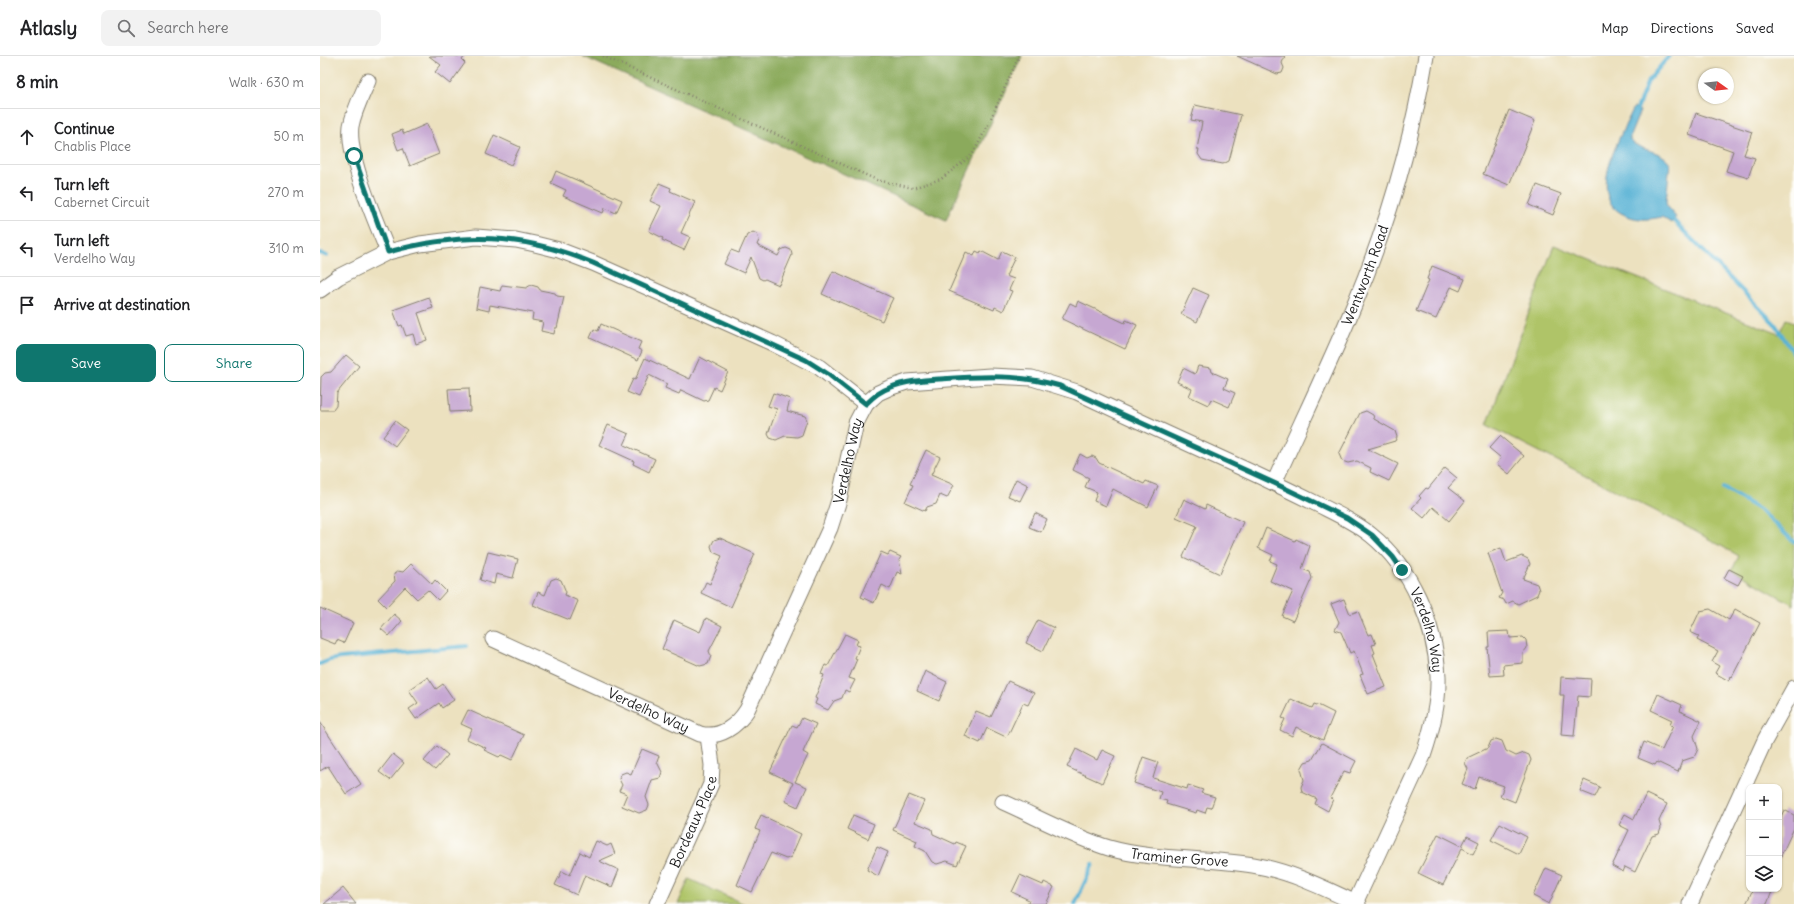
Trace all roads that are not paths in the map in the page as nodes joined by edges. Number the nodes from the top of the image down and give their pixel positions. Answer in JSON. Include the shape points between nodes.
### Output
{"nodes":[{"id":1,"x":1426,"y":56,"type":"edge"},
{"id":2,"x":368,"y":81,"type":"dead end"},
{"id":3,"x":388,"y":252,"type":"junction"},
{"id":4,"x":320,"y":290,"type":"edge"},
{"id":5,"x":866,"y":404,"type":"junction"},
{"id":6,"x":1274,"y":483,"type":"junction"},
{"id":7,"x":493,"y":640,"type":"dead end"},
{"id":8,"x":1794,"y":688,"type":"edge"},
{"id":9,"x":708,"y":736,"type":"junction"},
{"id":10,"x":1003,"y":802,"type":"dead end"},
{"id":11,"x":1357,"y":903,"type":"edge"},
{"id":12,"x":657,"y":904,"type":"edge"},
{"id":13,"x":1690,"y":904,"type":"edge"}],
"edges":[{"from":1,"to":6,"type":"street","name":"Wentworth Road","via":[[1405,155],[1385,223],[1355,303]]},
{"from":2,"to":3,"type":"street","via":[[355,111],[351,143],[357,168]]},
{"from":3,"to":4,"type":"street","via":[[338,277]]},
{"from":3,"to":5,"type":"street","via":[[420,244],[476,237],[516,240],[559,250],[806,360]]},
{"from":5,"to":6,"type":"street","name":"Verdelho Way","via":[[878,393],[907,382],[990,376],[1032,378],[1077,392]]},
{"from":5,"to":9,"type":"street","name":"Verdelho Way","via":[[856,423],[839,500],[830,528],[747,710],[724,732]]},
{"from":6,"to":11,"type":"street","name":"Verdelho Way","via":[[1347,518],[1372,535],[1402,570],[1415,591],[1429,624],[1435,651],[1438,677],[1431,733]]},
{"from":7,"to":9,"type":"street","name":"Verdelho Way"},
{"from":8,"to":13,"type":"street","via":[[1765,740]]},
{"from":9,"to":12,"type":"street","name":"Bordeaux Place","via":[[712,764],[711,784]]},
{"from":10,"to":11,"type":"street","name":"Traminer Grove","via":[[1108,848],[1140,854],[1233,862],[1269,868]]}]}
